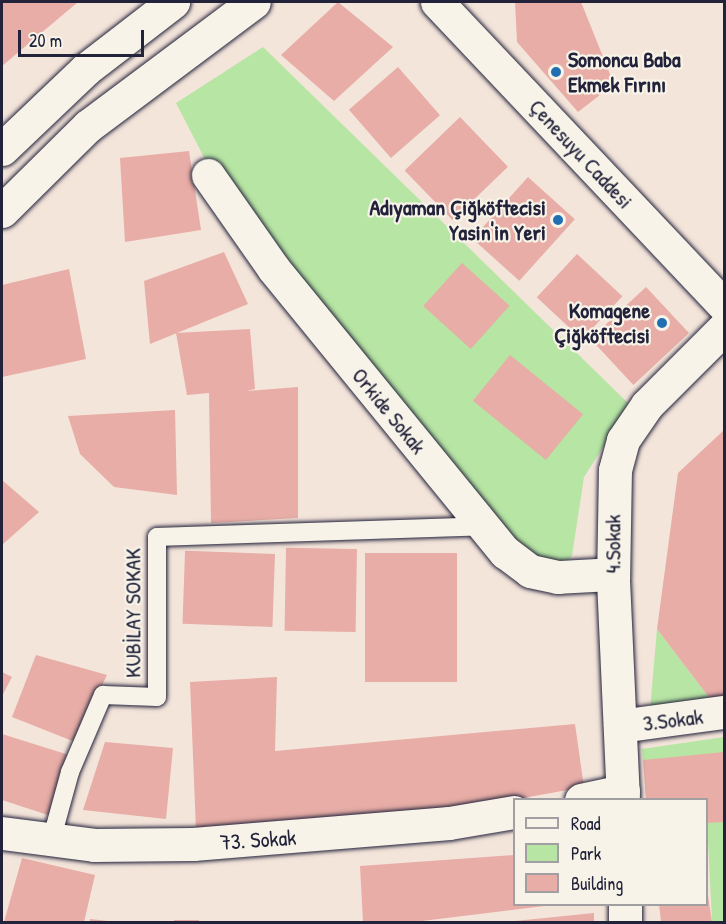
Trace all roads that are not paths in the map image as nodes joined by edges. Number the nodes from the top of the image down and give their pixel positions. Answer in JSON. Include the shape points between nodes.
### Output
{"nodes":[{"id":1,"x":173,"y":2,"type":"edge"},
{"id":2,"x":254,"y":2,"type":"edge"},
{"id":3,"x":437,"y":2,"type":"edge"},
{"id":4,"x":2,"y":149,"type":"edge"},
{"id":5,"x":208,"y":175,"type":"dead end"},
{"id":6,"x":2,"y":211,"type":"edge"},
{"id":7,"x":724,"y":305,"type":"edge"},
{"id":8,"x":724,"y":328,"type":"edge"},
{"id":9,"x":483,"y":526,"type":"junction"},
{"id":10,"x":613,"y":574,"type":"junction"},
{"id":11,"x":724,"y":712,"type":"edge"},
{"id":12,"x":620,"y":726,"type":"junction"},
{"id":13,"x":623,"y":795,"type":"edge"},
{"id":14,"x":598,"y":798,"type":"edge"},
{"id":15,"x":513,"y":812,"type":"edge"},
{"id":16,"x":2,"y":833,"type":"edge"},
{"id":17,"x":51,"y":840,"type":"junction"},
{"id":18,"x":625,"y":906,"type":"edge"},
{"id":19,"x":625,"y":922,"type":"edge"}],
"edges":[{"from":1,"to":4,"type":"street","via":[[86,69]]},
{"from":2,"to":6,"type":"street","via":[[88,126]]},
{"from":3,"to":7,"type":"street","name":"Çenesuyu Caddesi"},
{"from":5,"to":9,"type":"street","name":"Orkide Sokak","via":[[273,268]]},
{"from":8,"to":10,"type":"street","name":"4.Sokak","via":[[647,405],[623,440],[615,470]]},
{"from":9,"to":10,"type":"street","name":"Orkide Sokak","via":[[530,571],[558,577]]},
{"from":9,"to":17,"type":"lane","name":"KUBİLAY SOKAK","via":[[157,537],[157,697],[103,695],[70,772]]},
{"from":10,"to":12,"type":"street","name":"4.Sokak"},
{"from":11,"to":12,"type":"street","name":"3.Sokak"},
{"from":12,"to":13,"type":"street","name":"4.Sokak"},
{"from":13,"to":14,"type":"street"},
{"from":15,"to":17,"type":"street","name":"73. Sokak","via":[[272,839],[94,845]]},
{"from":16,"to":17,"type":"street","name":"73. Sokak"},
{"from":18,"to":19,"type":"street"}]}
